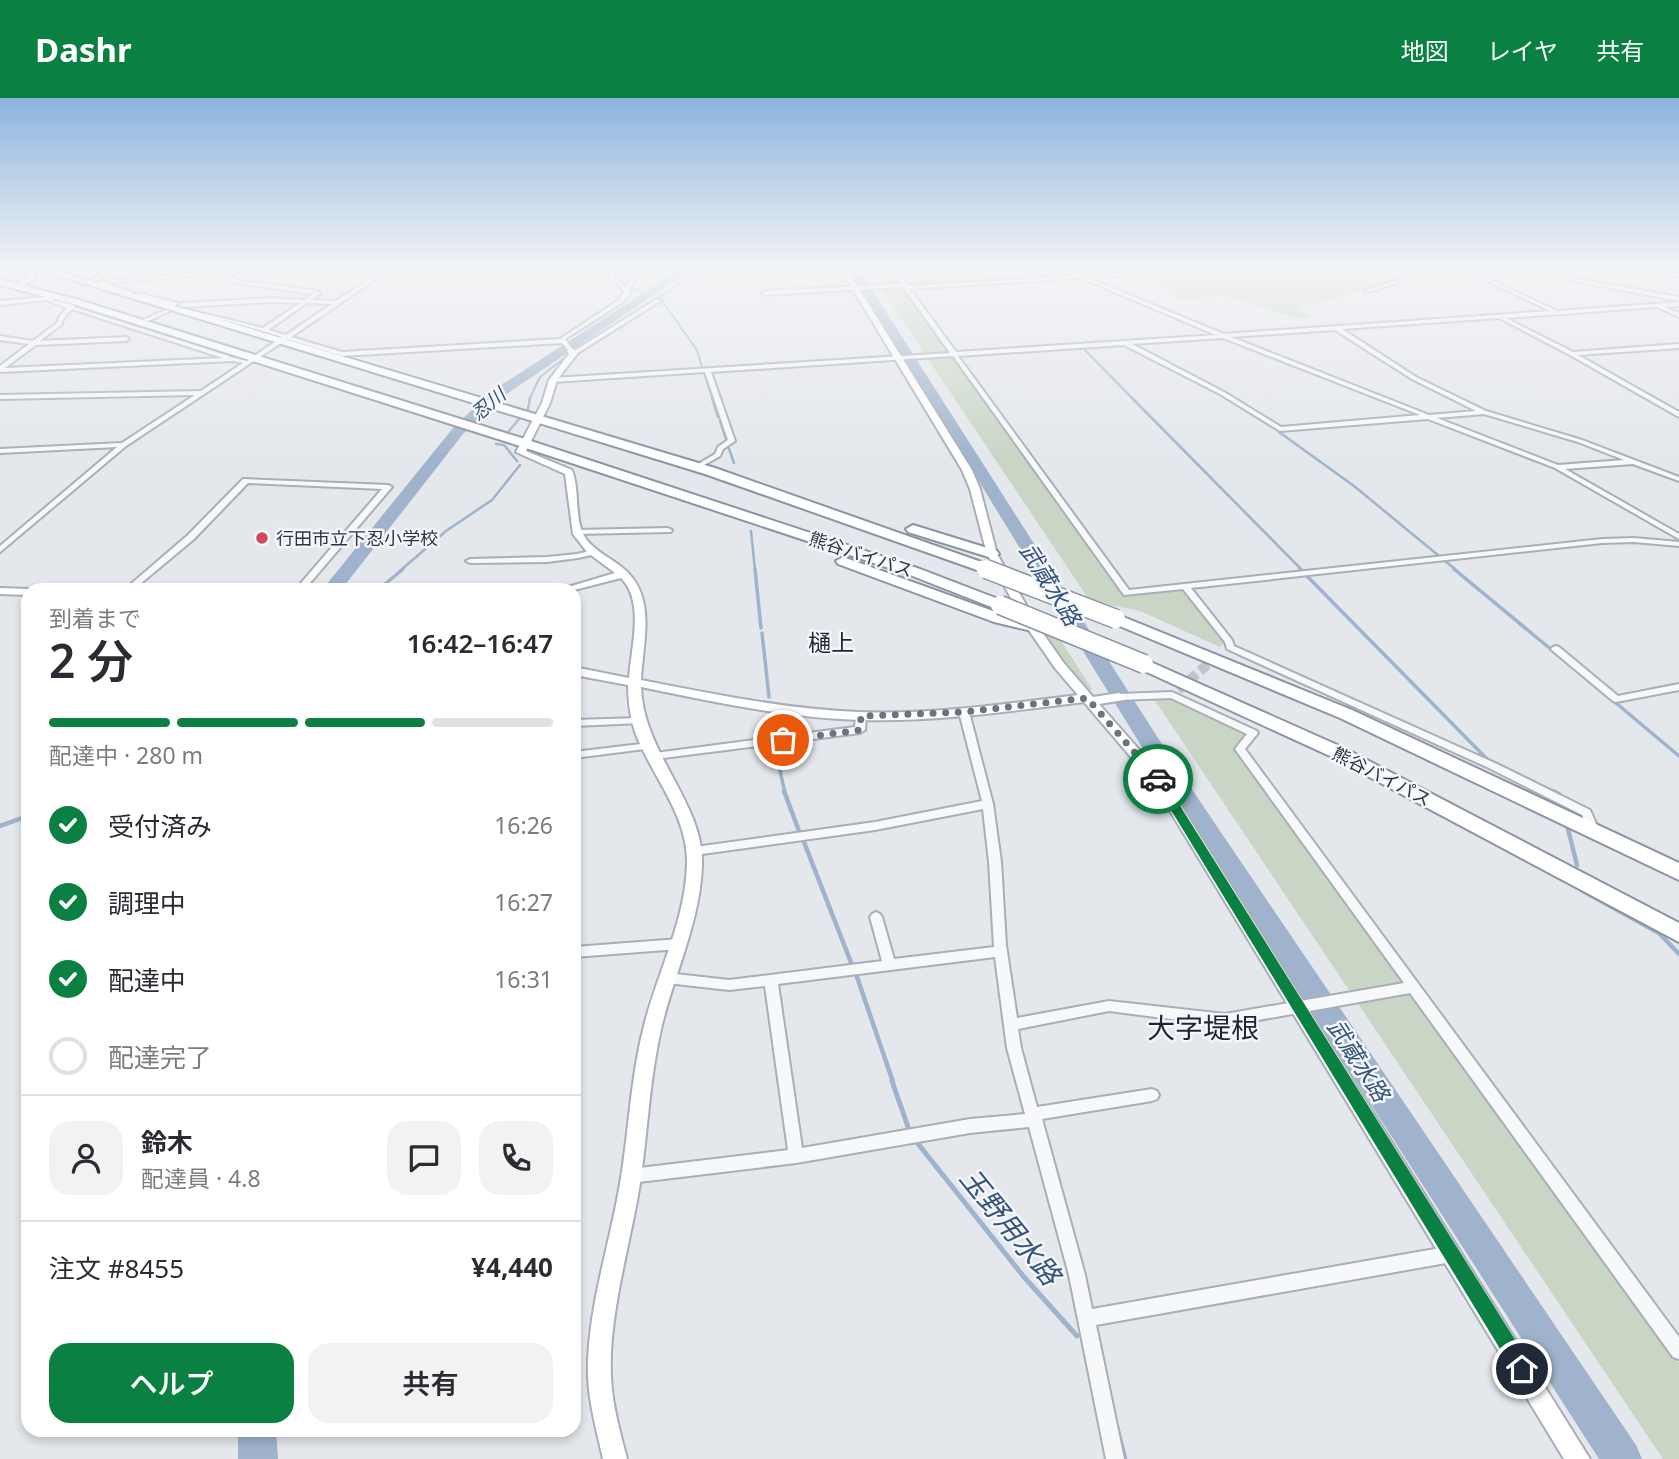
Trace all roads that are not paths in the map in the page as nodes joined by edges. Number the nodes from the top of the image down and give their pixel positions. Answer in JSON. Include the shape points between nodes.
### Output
{"nodes":[{"id":1,"x":50,"y":332,"type":"edge"},
{"id":2,"x":123,"y":332,"type":"edge"},
{"id":3,"x":150,"y":332,"type":"edge"},
{"id":4,"x":160,"y":332,"type":"edge"},
{"id":5,"x":258,"y":332,"type":"edge"},
{"id":6,"x":267,"y":332,"type":"edge"},
{"id":7,"x":295,"y":332,"type":"edge"},
{"id":8,"x":571,"y":332,"type":"edge"},
{"id":9,"x":597,"y":332,"type":"edge"},
{"id":10,"x":885,"y":332,"type":"edge"},
{"id":11,"x":938,"y":332,"type":"edge"},
{"id":12,"x":1212,"y":332,"type":"edge"},
{"id":13,"x":1286,"y":332,"type":"edge"},
{"id":14,"x":1342,"y":332,"type":"edge"},
{"id":15,"x":1529,"y":332,"type":"edge"},
{"id":16,"x":1223,"y":336,"type":"junction"},
{"id":17,"x":0,"y":338,"type":"edge"},
{"id":18,"x":126,"y":339,"type":"dead end"},
{"id":19,"x":284,"y":339,"type":"junction"},
{"id":20,"x":110,"y":340,"type":"junction"},
{"id":21,"x":36,"y":343,"type":"junction"},
{"id":22,"x":1125,"y":343,"type":"junction"},
{"id":23,"x":1679,"y":346,"type":"edge"},
{"id":24,"x":567,"y":347,"type":"junction"},
{"id":25,"x":1572,"y":354,"type":"junction"},
{"id":26,"x":955,"y":355,"type":"junction"},
{"id":27,"x":233,"y":359,"type":"junction"},
{"id":28,"x":902,"y":359,"type":"junction"},
{"id":29,"x":248,"y":360,"type":"junction"},
{"id":30,"x":0,"y":370,"type":"edge"},
{"id":31,"x":708,"y":371,"type":"junction"},
{"id":32,"x":554,"y":380,"type":"junction"},
{"id":33,"x":202,"y":393,"type":"junction"},
{"id":34,"x":0,"y":397,"type":"edge"},
{"id":35,"x":1484,"y":412,"type":"junction"},
{"id":36,"x":1679,"y":415,"type":"edge"},
{"id":37,"x":1428,"y":417,"type":"junction"},
{"id":38,"x":539,"y":418,"type":"junction"},
{"id":39,"x":524,"y":443,"type":"junction"},
{"id":40,"x":124,"y":445,"type":"junction"},
{"id":41,"x":0,"y":451,"type":"edge"},
{"id":42,"x":1638,"y":462,"type":"junction"},
{"id":43,"x":1557,"y":467,"type":"junction"},
{"id":44,"x":704,"y":469,"type":"junction"},
{"id":45,"x":1679,"y":479,"type":"edge"},
{"id":46,"x":676,"y":495,"type":"junction"},
{"id":47,"x":668,"y":530,"type":"dead end"},
{"id":48,"x":577,"y":532,"type":"junction"},
{"id":49,"x":986,"y":534,"type":"junction"},
{"id":50,"x":1679,"y":537,"type":"edge"},
{"id":51,"x":959,"y":543,"type":"junction"},
{"id":52,"x":1679,"y":544,"type":"edge"},
{"id":53,"x":0,"y":550,"type":"edge"},
{"id":54,"x":593,"y":552,"type":"junction"},
{"id":55,"x":987,"y":560,"type":"junction"},
{"id":56,"x":470,"y":561,"type":"dead end"},
{"id":57,"x":623,"y":574,"type":"junction"},
{"id":58,"x":136,"y":583,"type":"edge"},
{"id":59,"x":305,"y":583,"type":"edge"},
{"id":60,"x":581,"y":585,"type":"edge"},
{"id":61,"x":1185,"y":586,"type":"junction"},
{"id":62,"x":0,"y":591,"type":"edge"},
{"id":63,"x":21,"y":592,"type":"edge"},
{"id":64,"x":1031,"y":626,"type":"junction"},
{"id":65,"x":1556,"y":649,"type":"dead end"},
{"id":66,"x":581,"y":672,"type":"edge"},
{"id":67,"x":633,"y":681,"type":"junction"},
{"id":68,"x":1679,"y":687,"type":"edge"},
{"id":69,"x":1119,"y":697,"type":"joint"},
{"id":70,"x":1088,"y":700,"type":"junction"},
{"id":71,"x":964,"y":712,"type":"junction"},
{"id":72,"x":861,"y":716,"type":"junction"},
{"id":73,"x":639,"y":721,"type":"junction"},
{"id":74,"x":581,"y":723,"type":"edge"},
{"id":75,"x":652,"y":751,"type":"junction"},
{"id":76,"x":581,"y":755,"type":"edge"},
{"id":77,"x":988,"y":804,"type":"junction"},
{"id":78,"x":1593,"y":830,"type":"junction"},
{"id":79,"x":695,"y":850,"type":"junction"},
{"id":80,"x":1679,"y":872,"type":"edge"},
{"id":81,"x":876,"y":917,"type":"dead end"},
{"id":82,"x":1679,"y":933,"type":"edge"},
{"id":83,"x":679,"y":944,"type":"junction"},
{"id":84,"x":581,"y":951,"type":"edge"},
{"id":85,"x":1000,"y":951,"type":"junction"},
{"id":86,"x":889,"y":965,"type":"junction"},
{"id":87,"x":667,"y":978,"type":"junction"},
{"id":88,"x":771,"y":980,"type":"junction"},
{"id":89,"x":1412,"y":988,"type":"junction"},
{"id":90,"x":1306,"y":1006,"type":"junction"},
{"id":91,"x":1011,"y":1025,"type":"junction"},
{"id":92,"x":1152,"y":1096,"type":"dead end"},
{"id":93,"x":1034,"y":1117,"type":"junction"},
{"id":94,"x":796,"y":1156,"type":"junction"},
{"id":95,"x":631,"y":1176,"type":"junction"},
{"id":96,"x":1452,"y":1254,"type":"junction"},
{"id":97,"x":1086,"y":1318,"type":"junction"},
{"id":98,"x":1679,"y":1351,"type":"edge"},
{"id":99,"x":615,"y":1459,"type":"edge"},
{"id":100,"x":1115,"y":1459,"type":"edge"},
{"id":101,"x":1578,"y":1459,"type":"edge"}],
"edges":[{"from":1,"to":21,"type":"street"},
{"from":2,"to":20,"type":"street"},
{"from":3,"to":27,"type":"street"},
{"from":4,"to":29,"type":"highway","name":"熊谷バイパス"},
{"from":5,"to":19,"type":"highway","name":"熊谷バイパス"},
{"from":6,"to":19,"type":"street"},
{"from":7,"to":19,"type":"street"},
{"from":8,"to":24,"type":"street"},
{"from":9,"to":24,"type":"street"},
{"from":10,"to":28,"type":"street"},
{"from":11,"to":26,"type":"street"},
{"from":12,"to":16,"type":"street"},
{"from":13,"to":16,"type":"street"},
{"from":14,"to":35,"type":"street","via":[[1415,378]]},
{"from":15,"to":25,"type":"street"},
{"from":16,"to":22,"type":"street"},
{"from":16,"to":37,"type":"street"},
{"from":17,"to":21,"type":"street"},
{"from":18,"to":20,"type":"street"},
{"from":19,"to":24,"type":"street","via":[[342,354]]},
{"from":19,"to":29,"type":"street"},
{"from":19,"to":38,"type":"highway","name":"熊谷バイパス"},
{"from":20,"to":21,"type":"street"},
{"from":21,"to":30,"type":"street"},
{"from":22,"to":26,"type":"street"},
{"from":22,"to":37,"type":"street","via":[[1280,429]]},
{"from":23,"to":25,"type":"street"},
{"from":24,"to":32,"type":"street"},
{"from":25,"to":36,"type":"street"},
{"from":26,"to":28,"type":"street"},
{"from":26,"to":61,"type":"street","via":[[1127,593]]},
{"from":27,"to":29,"type":"street"},
{"from":27,"to":30,"type":"street"},
{"from":28,"to":31,"type":"street"},
{"from":28,"to":49,"type":"street","via":[[970,475]]},
{"from":29,"to":33,"type":"street"},
{"from":29,"to":39,"type":"highway","name":"熊谷バイパス"},
{"from":31,"to":32,"type":"street"},
{"from":31,"to":44,"type":"street","via":[[732,441],[720,448]]},
{"from":32,"to":38,"type":"street"},
{"from":33,"to":34,"type":"street"},
{"from":33,"to":40,"type":"street"},
{"from":35,"to":37,"type":"street"},
{"from":35,"to":42,"type":"street"},
{"from":37,"to":43,"type":"street"},
{"from":38,"to":39,"type":"street"},
{"from":38,"to":44,"type":"highway","name":"熊谷バイパス"},
{"from":39,"to":46,"type":"highway","name":"熊谷バイパス"},
{"from":39,"to":48,"type":"street","via":[[521,452],[526,456],[569,472]]},
{"from":40,"to":41,"type":"street"},
{"from":40,"to":53,"type":"street"},
{"from":42,"to":43,"type":"street"},
{"from":42,"to":45,"type":"street"},
{"from":43,"to":50,"type":"street"},
{"from":44,"to":51,"type":"highway"},
{"from":44,"to":55,"type":"highway","name":"熊谷バイパス"},
{"from":46,"to":64,"type":"highway","via":[[968,608]]},
{"from":46,"to":82,"type":"highway","name":"熊谷バイパス","bridge":true,"via":[[915,572],[1144,664],[1336,752]]},
{"from":47,"to":48,"type":"street"},
{"from":48,"to":54,"type":"street"},
{"from":49,"to":51,"type":"highway"},
{"from":49,"to":55,"type":"street"},
{"from":51,"to":55,"type":"highway"},
{"from":52,"to":61,"type":"street","via":[[1602,541]]},
{"from":54,"to":56,"type":"street","via":[[523,562]]},
{"from":54,"to":57,"type":"street"},
{"from":55,"to":64,"type":"street"},
{"from":55,"to":78,"type":"highway","name":"熊谷バイパス","bridge":true,"via":[[1346,714]]},
{"from":57,"to":60,"type":"street"},
{"from":57,"to":67,"type":"street","via":[[637,590]]},
{"from":58,"to":59,"type":"street","via":[[191,537],[246,481],[388,487]]},
{"from":61,"to":78,"type":"street","via":[[1229,642],[1226,650],[1505,772],[1586,813]]},
{"from":62,"to":63,"type":"street"},
{"from":64,"to":70,"type":"street"},
{"from":65,"to":68,"type":"street","via":[[1616,699]]},
{"from":66,"to":67,"type":"street"},
{"from":67,"to":72,"type":"street","via":[[803,712]]},
{"from":67,"to":73,"type":"street"},
{"from":69,"to":70,"type":"street"},
{"from":69,"to":89,"type":"street","via":[[1175,692],[1253,733],[1240,749]]},
{"from":70,"to":71,"type":"street"},
{"from":70,"to":90,"type":"street","via":[[1158,780]]},
{"from":71,"to":72,"type":"street"},
{"from":71,"to":77,"type":"street"},
{"from":72,"to":75,"type":"street","via":[[860,730]]},
{"from":73,"to":74,"type":"street"},
{"from":73,"to":75,"type":"street"},
{"from":75,"to":76,"type":"street"},
{"from":75,"to":79,"type":"street"},
{"from":77,"to":79,"type":"street","via":[[875,826]]},
{"from":77,"to":85,"type":"street"},
{"from":78,"to":80,"type":"highway","name":"熊谷バイパス"},
{"from":79,"to":83,"type":"street","via":[[691,897]]},
{"from":81,"to":86,"type":"street"},
{"from":83,"to":84,"type":"street"},
{"from":83,"to":87,"type":"street"},
{"from":85,"to":86,"type":"street"},
{"from":85,"to":91,"type":"street"},
{"from":86,"to":88,"type":"street"},
{"from":87,"to":88,"type":"street","via":[[729,985]]},
{"from":87,"to":95,"type":"street","via":[[639,1092]]},
{"from":88,"to":94,"type":"street"},
{"from":89,"to":90,"type":"street"},
{"from":89,"to":98,"type":"street"},
{"from":90,"to":91,"type":"street","via":[[1225,1020],[1109,1006]]},
{"from":90,"to":96,"type":"street"},
{"from":91,"to":93,"type":"street"},
{"from":92,"to":93,"type":"street"},
{"from":93,"to":94,"type":"street"},
{"from":93,"to":97,"type":"street"},
{"from":94,"to":95,"type":"street"},
{"from":95,"to":99,"type":"street","via":[[599,1366]]},
{"from":96,"to":97,"type":"street"},
{"from":96,"to":101,"type":"street"},
{"from":97,"to":100,"type":"street"}]}
